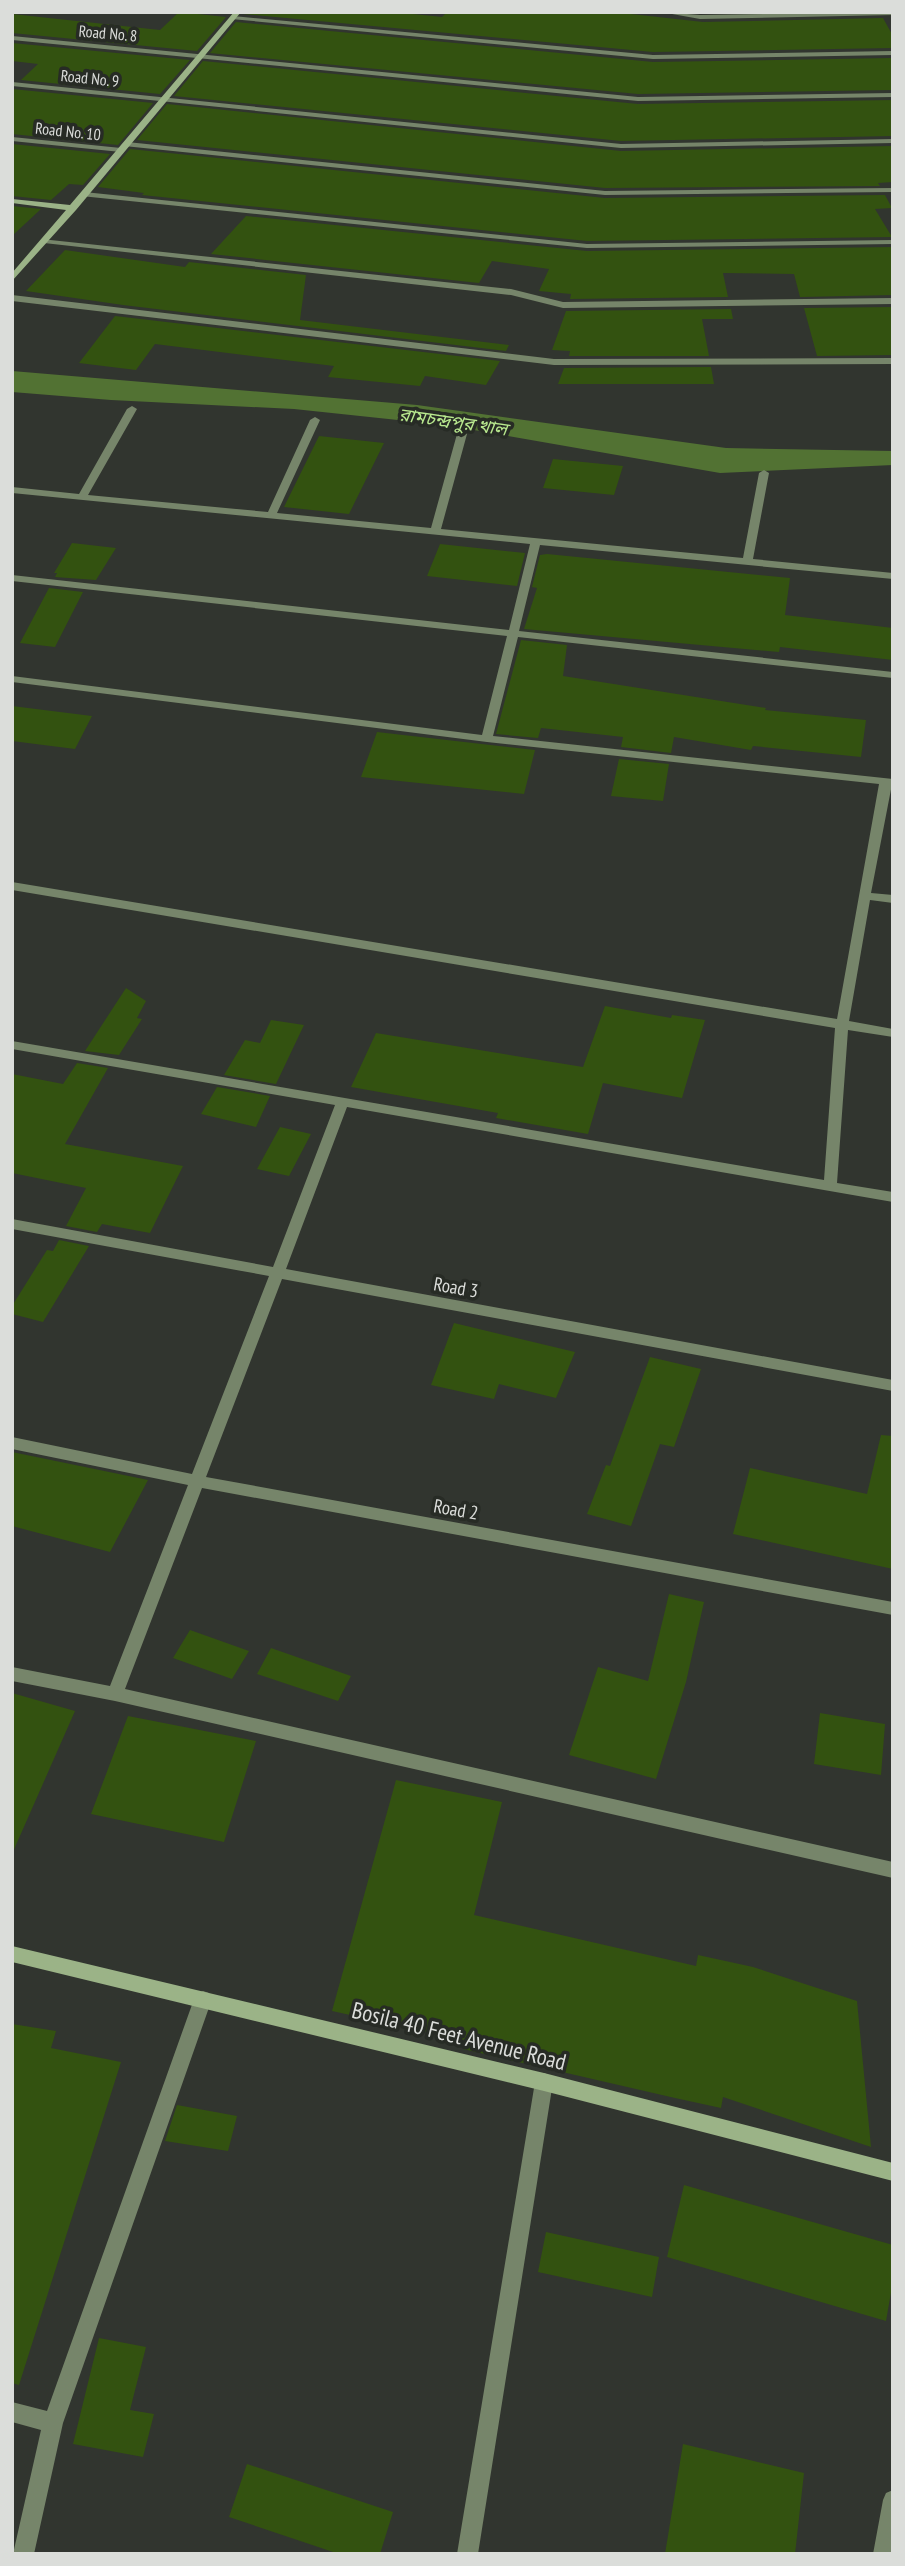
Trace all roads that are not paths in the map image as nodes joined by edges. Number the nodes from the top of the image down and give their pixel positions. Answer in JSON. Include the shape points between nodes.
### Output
{"nodes":[{"id":1,"x":664,"y":12,"type":"edge"},
{"id":2,"x":893,"y":13,"type":"edge"},
{"id":3,"x":235,"y":15,"type":"edge"},
{"id":4,"x":12,"y":38,"type":"edge"},
{"id":5,"x":893,"y":53,"type":"edge"},
{"id":6,"x":201,"y":56,"type":"junction"},
{"id":7,"x":12,"y":84,"type":"edge"},
{"id":8,"x":893,"y":95,"type":"edge"},
{"id":9,"x":164,"y":99,"type":"junction"},
{"id":10,"x":12,"y":139,"type":"edge"},
{"id":11,"x":893,"y":141,"type":"edge"},
{"id":12,"x":124,"y":147,"type":"junction"},
{"id":13,"x":893,"y":190,"type":"edge"},
{"id":14,"x":85,"y":194,"type":"junction"},
{"id":15,"x":12,"y":201,"type":"edge"},
{"id":16,"x":73,"y":208,"type":"junction"},
{"id":17,"x":44,"y":241,"type":"junction"},
{"id":18,"x":893,"y":242,"type":"edge"},
{"id":19,"x":14,"y":275,"type":"edge"},
{"id":20,"x":12,"y":299,"type":"edge"},
{"id":21,"x":893,"y":302,"type":"edge"},
{"id":22,"x":893,"y":361,"type":"edge"},
{"id":23,"x":132,"y":409,"type":"dead end"},
{"id":24,"x":315,"y":420,"type":"dead end"},
{"id":25,"x":462,"y":434,"type":"dead end"},
{"id":26,"x":764,"y":472,"type":"dead end"},
{"id":27,"x":12,"y":490,"type":"edge"},
{"id":28,"x":82,"y":497,"type":"junction"},
{"id":29,"x":271,"y":515,"type":"junction"},
{"id":30,"x":435,"y":531,"type":"junction"},
{"id":31,"x":536,"y":541,"type":"junction"},
{"id":32,"x":747,"y":562,"type":"junction"},
{"id":33,"x":893,"y":576,"type":"edge"},
{"id":34,"x":12,"y":578,"type":"edge"},
{"id":35,"x":513,"y":635,"type":"junction"},
{"id":36,"x":893,"y":675,"type":"edge"},
{"id":37,"x":12,"y":679,"type":"edge"},
{"id":38,"x":487,"y":739,"type":"junction"},
{"id":39,"x":889,"y":782,"type":"edge"},
{"id":40,"x":12,"y":886,"type":"edge"},
{"id":41,"x":865,"y":896,"type":"junction"},
{"id":42,"x":893,"y":900,"type":"edge"},
{"id":43,"x":842,"y":1024,"type":"junction"},
{"id":44,"x":893,"y":1032,"type":"edge"},
{"id":45,"x":12,"y":1045,"type":"edge"},
{"id":46,"x":343,"y":1102,"type":"junction"},
{"id":47,"x":830,"y":1185,"type":"junction"},
{"id":48,"x":893,"y":1196,"type":"edge"},
{"id":49,"x":12,"y":1224,"type":"edge"},
{"id":50,"x":276,"y":1275,"type":"junction"},
{"id":51,"x":893,"y":1386,"type":"edge"},
{"id":52,"x":12,"y":1443,"type":"edge"},
{"id":53,"x":197,"y":1481,"type":"junction"},
{"id":54,"x":893,"y":1609,"type":"edge"},
{"id":55,"x":12,"y":1674,"type":"edge"},
{"id":56,"x":115,"y":1694,"type":"junction"},
{"id":57,"x":893,"y":1870,"type":"edge"},
{"id":58,"x":12,"y":1954,"type":"edge"},
{"id":59,"x":203,"y":1999,"type":"junction"},
{"id":60,"x":544,"y":2082,"type":"junction"},
{"id":61,"x":893,"y":2172,"type":"edge"},
{"id":62,"x":12,"y":2412,"type":"edge"},
{"id":63,"x":52,"y":2423,"type":"junction"},
{"id":64,"x":893,"y":2500,"type":"edge"},
{"id":65,"x":23,"y":2554,"type":"edge"},
{"id":66,"x":467,"y":2554,"type":"edge"},
{"id":67,"x":883,"y":2554,"type":"edge"}],
"edges":[{"from":1,"to":2,"type":"street","via":[[700,16]]},
{"from":3,"to":5,"type":"street","via":[[653,57]]},
{"from":3,"to":6,"type":"street"},
{"from":4,"to":6,"type":"street","name":"Road No. 8"},
{"from":6,"to":8,"type":"street","name":"Road No. 8","via":[[638,99]]},
{"from":6,"to":9,"type":"street"},
{"from":7,"to":9,"type":"street","name":"Road No. 9"},
{"from":9,"to":11,"type":"street","name":"Road No. 9","via":[[621,146]]},
{"from":9,"to":12,"type":"street"},
{"from":10,"to":12,"type":"street","name":"Road No. 10"},
{"from":12,"to":13,"type":"street","name":"Road No. 10","via":[[605,193]]},
{"from":12,"to":14,"type":"street"},
{"from":14,"to":16,"type":"street"},
{"from":14,"to":18,"type":"street","via":[[586,246]]},
{"from":15,"to":16,"type":"street"},
{"from":16,"to":17,"type":"street"},
{"from":17,"to":19,"type":"street"},
{"from":17,"to":21,"type":"street","via":[[511,292],[563,304]]},
{"from":20,"to":22,"type":"street","via":[[554,362]]},
{"from":23,"to":28,"type":"street"},
{"from":24,"to":29,"type":"street"},
{"from":25,"to":30,"type":"street"},
{"from":26,"to":32,"type":"street"},
{"from":27,"to":28,"type":"street"},
{"from":28,"to":29,"type":"street"},
{"from":29,"to":30,"type":"street"},
{"from":30,"to":31,"type":"street"},
{"from":31,"to":32,"type":"street"},
{"from":31,"to":35,"type":"street"},
{"from":32,"to":33,"type":"street"},
{"from":34,"to":35,"type":"street"},
{"from":35,"to":36,"type":"street"},
{"from":35,"to":38,"type":"street"},
{"from":37,"to":38,"type":"street"},
{"from":38,"to":39,"type":"street"},
{"from":39,"to":41,"type":"street"},
{"from":40,"to":43,"type":"street"},
{"from":41,"to":42,"type":"street"},
{"from":41,"to":43,"type":"street"},
{"from":43,"to":44,"type":"street"},
{"from":43,"to":47,"type":"street"},
{"from":45,"to":46,"type":"street"},
{"from":46,"to":47,"type":"street"},
{"from":46,"to":50,"type":"street"},
{"from":47,"to":48,"type":"street"},
{"from":49,"to":50,"type":"street","name":"Road 3"},
{"from":50,"to":51,"type":"street","name":"Road 3"},
{"from":50,"to":53,"type":"street"},
{"from":52,"to":53,"type":"street","name":"Road 2"},
{"from":53,"to":54,"type":"street","name":"Road 2"},
{"from":53,"to":56,"type":"street"},
{"from":55,"to":56,"type":"street"},
{"from":56,"to":57,"type":"street"},
{"from":58,"to":59,"type":"street","name":"Bosila 40 Feet Avenue Road"},
{"from":59,"to":60,"type":"street","name":"Bosila 40 Feet Avenue Road"},
{"from":59,"to":63,"type":"street"},
{"from":60,"to":61,"type":"street","name":"Bosila 40 Feet Avenue Road"},
{"from":60,"to":66,"type":"street"},
{"from":62,"to":63,"type":"street"},
{"from":63,"to":65,"type":"street"},
{"from":64,"to":67,"type":"street"}]}
